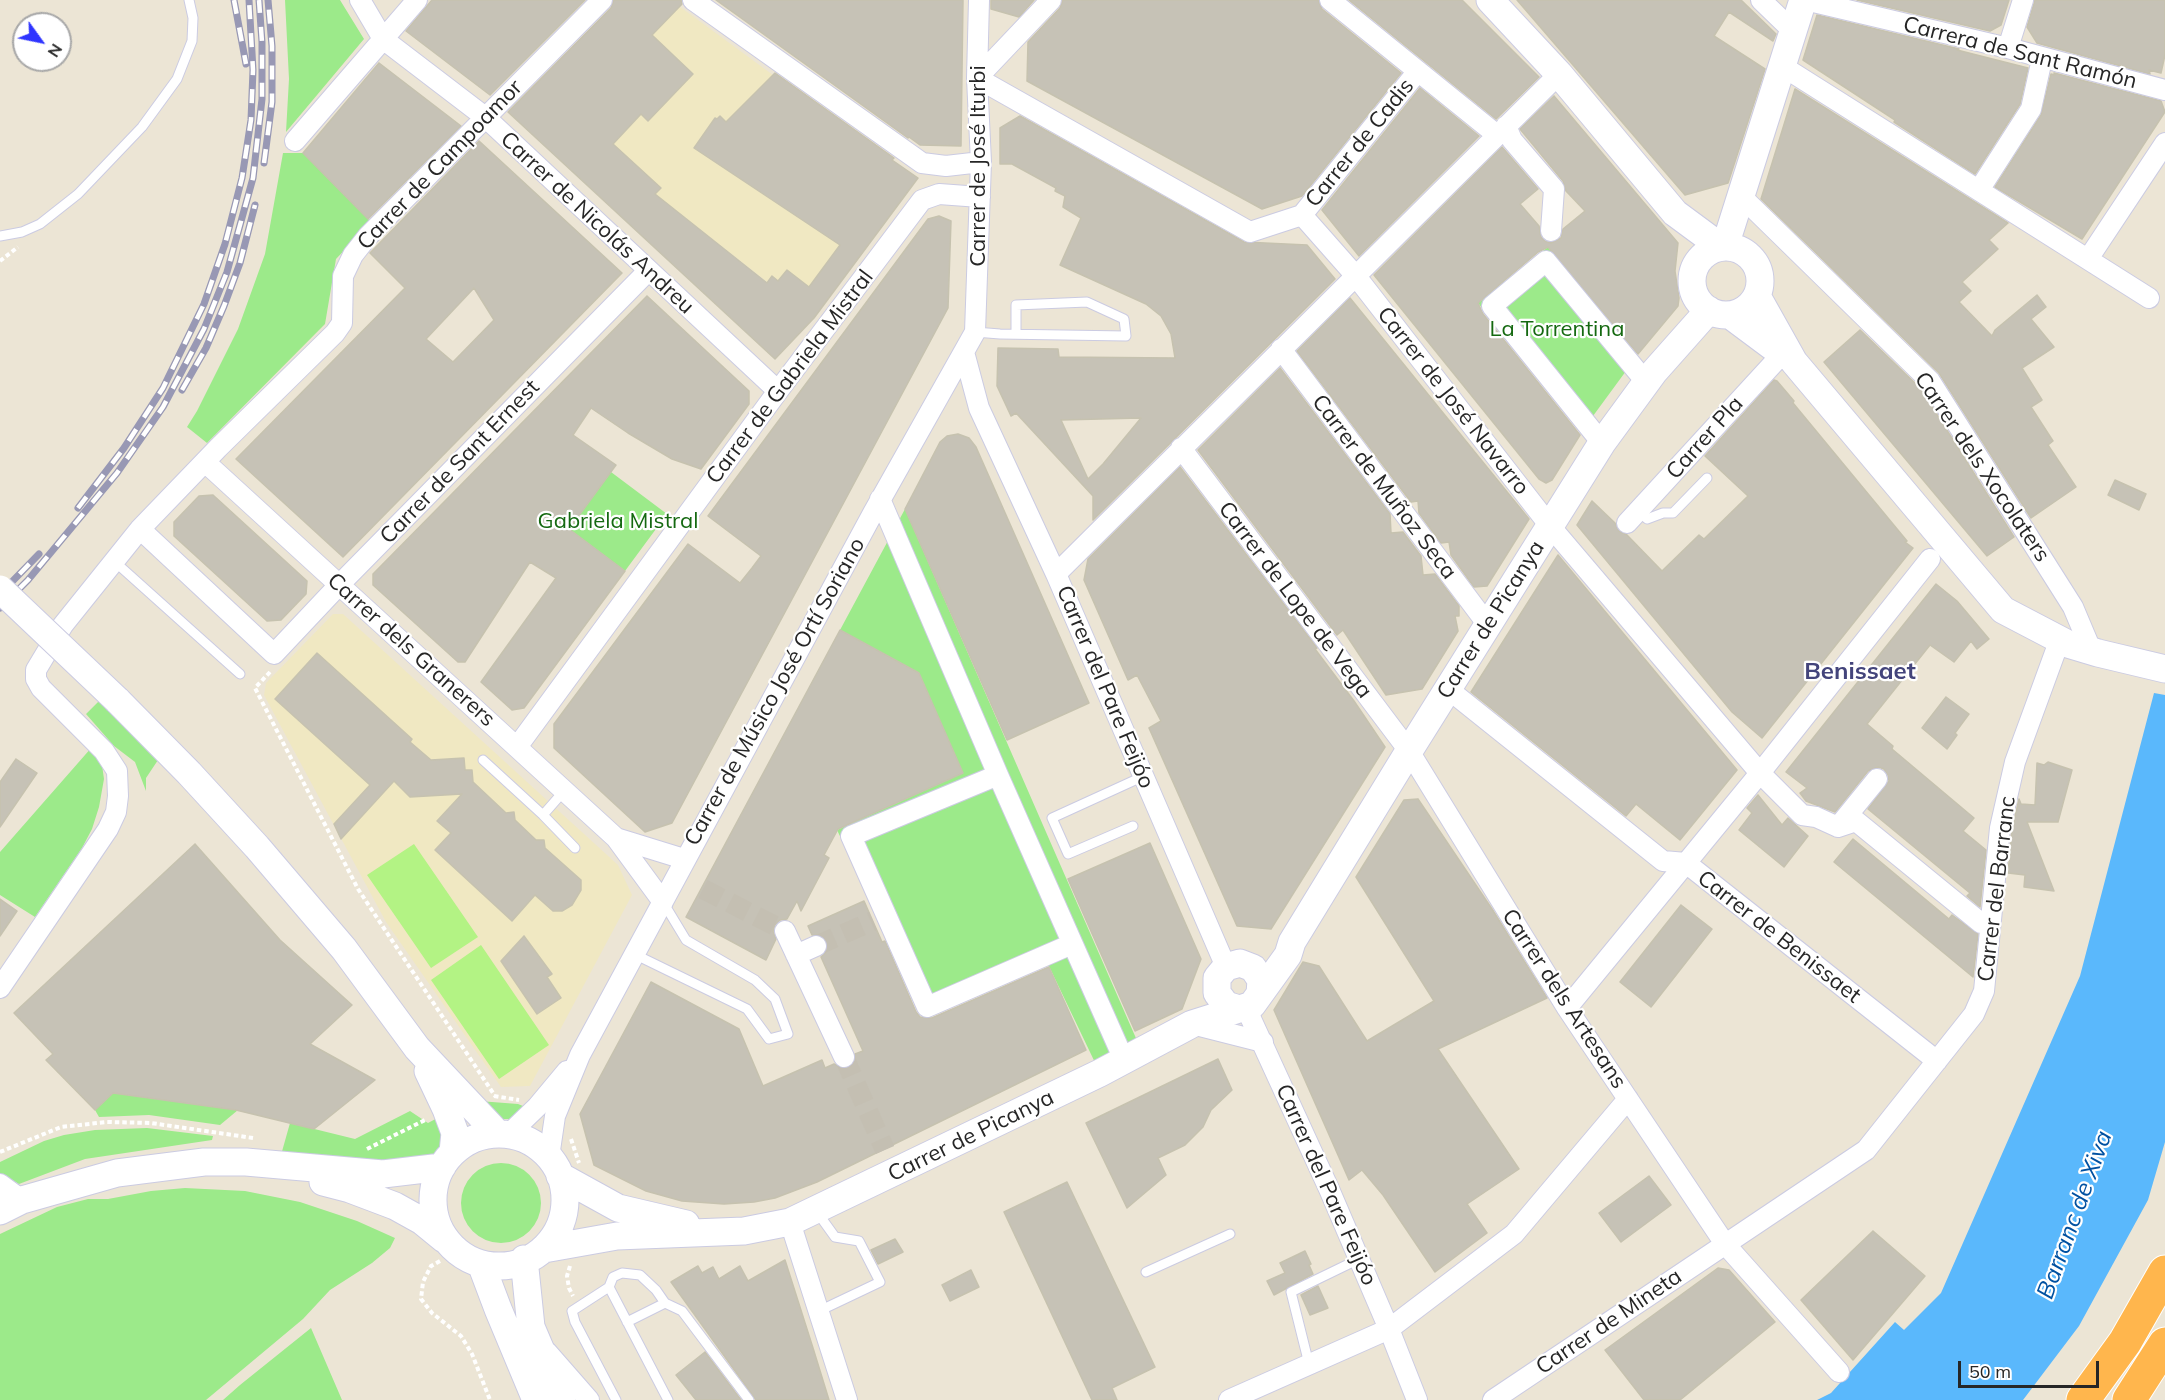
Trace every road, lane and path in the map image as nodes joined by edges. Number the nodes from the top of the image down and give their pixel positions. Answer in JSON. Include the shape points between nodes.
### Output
{"nodes":[{"id":1,"x":360,"y":0,"type":"edge"},
{"id":2,"x":417,"y":0,"type":"edge"},
{"id":3,"x":602,"y":0,"type":"edge"},
{"id":4,"x":693,"y":0,"type":"edge"},
{"id":5,"x":979,"y":0,"type":"edge"},
{"id":6,"x":1051,"y":0,"type":"edge"},
{"id":7,"x":1330,"y":0,"type":"edge"},
{"id":8,"x":1490,"y":0,"type":"edge"},
{"id":9,"x":1761,"y":0,"type":"edge"},
{"id":10,"x":1804,"y":0,"type":"edge"},
{"id":11,"x":2023,"y":0,"type":"edge"},
{"id":12,"x":189,"y":1,"type":"edge"},
{"id":13,"x":1793,"y":31,"type":"junction"},
{"id":14,"x":383,"y":39,"type":"junction"},
{"id":15,"x":2008,"y":48,"type":"junction"},
{"id":16,"x":2042,"y":59,"type":"junction"},
{"id":17,"x":1782,"y":66,"type":"junction"},
{"id":18,"x":1418,"y":71,"type":"junction"},
{"id":19,"x":1559,"y":74,"type":"junction"},
{"id":20,"x":978,"y":78,"type":"junction"},
{"id":21,"x":2165,"y":90,"type":"edge"},
{"id":22,"x":485,"y":117,"type":"junction"},
{"id":23,"x":1502,"y":131,"type":"junction"},
{"id":24,"x":295,"y":141,"type":"dead end"},
{"id":25,"x":2165,"y":143,"type":"edge"},
{"id":26,"x":981,"y":162,"type":"junction"},
{"id":27,"x":1979,"y":190,"type":"junction"},
{"id":28,"x":980,"y":196,"type":"junction"},
{"id":29,"x":1742,"y":200,"type":"junction"},
{"id":30,"x":1302,"y":215,"type":"junction"},
{"id":31,"x":1685,"y":221,"type":"junction"},
{"id":32,"x":1551,"y":231,"type":"dead end"},
{"id":33,"x":0,"y":236,"type":"edge"},
{"id":34,"x":1732,"y":249,"type":"junction"},
{"id":35,"x":2088,"y":260,"type":"junction"},
{"id":36,"x":1696,"y":264,"type":"junction"},
{"id":37,"x":648,"y":271,"type":"junction"},
{"id":38,"x":1355,"y":275,"type":"junction"},
{"id":39,"x":1757,"y":296,"type":"junction"},
{"id":40,"x":2149,"y":298,"type":"dead end"},
{"id":41,"x":1719,"y":312,"type":"junction"},
{"id":42,"x":975,"y":332,"type":"junction"},
{"id":43,"x":1016,"y":334,"type":"junction"},
{"id":44,"x":1281,"y":349,"type":"junction"},
{"id":45,"x":964,"y":352,"type":"junction"},
{"id":46,"x":1788,"y":358,"type":"junction"},
{"id":47,"x":948,"y":381,"type":"junction"},
{"id":48,"x":1646,"y":382,"type":"junction"},
{"id":49,"x":778,"y":391,"type":"junction"},
{"id":50,"x":979,"y":408,"type":"junction"},
{"id":51,"x":1602,"y":443,"type":"junction"},
{"id":52,"x":1181,"y":448,"type":"junction"},
{"id":53,"x":206,"y":462,"type":"junction"},
{"id":54,"x":1707,"y":478,"type":"dead end"},
{"id":55,"x":880,"y":500,"type":"junction"},
{"id":56,"x":1633,"y":517,"type":"joint"},
{"id":57,"x":1550,"y":526,"type":"junction"},
{"id":58,"x":140,"y":529,"type":"junction"},
{"id":59,"x":1930,"y":559,"type":"dead end"},
{"id":60,"x":114,"y":561,"type":"junction"},
{"id":61,"x":1056,"y":574,"type":"junction"},
{"id":62,"x":339,"y":585,"type":"junction"},
{"id":63,"x":0,"y":589,"type":"edge"},
{"id":64,"x":1488,"y":625,"type":"junction"},
{"id":65,"x":2079,"y":647,"type":"junction"},
{"id":66,"x":276,"y":659,"type":"junction"},
{"id":67,"x":2165,"y":669,"type":"edge"},
{"id":68,"x":240,"y":674,"type":"dead end"},
{"id":69,"x":1448,"y":689,"type":"junction"},
{"id":70,"x":517,"y":747,"type":"junction"},
{"id":71,"x":1409,"y":751,"type":"junction"},
{"id":72,"x":483,"y":760,"type":"dead end"},
{"id":73,"x":1760,"y":772,"type":"junction"},
{"id":74,"x":998,"y":775,"type":"junction"},
{"id":75,"x":1144,"y":776,"type":"junction"},
{"id":76,"x":1877,"y":779,"type":"dead end"},
{"id":77,"x":564,"y":790,"type":"junction"},
{"id":78,"x":543,"y":815,"type":"junction"},
{"id":79,"x":1133,"y":826,"type":"dead end"},
{"id":80,"x":1838,"y":827,"type":"junction"},
{"id":81,"x":616,"y":838,"type":"junction"},
{"id":82,"x":575,"y":848,"type":"dead end"},
{"id":83,"x":684,"y":859,"type":"junction"},
{"id":84,"x":1686,"y":863,"type":"junction"},
{"id":85,"x":663,"y":902,"type":"junction"},
{"id":86,"x":1981,"y":923,"type":"dead end"},
{"id":87,"x":785,"y":932,"type":"tunnel mouth"},
{"id":88,"x":1292,"y":942,"type":"junction"},
{"id":89,"x":1072,"y":944,"type":"junction"},
{"id":90,"x":816,"y":946,"type":"tunnel mouth"},
{"id":91,"x":634,"y":954,"type":"junction"},
{"id":92,"x":796,"y":955,"type":"junction"},
{"id":93,"x":1237,"y":966,"type":"junction"},
{"id":94,"x":0,"y":988,"type":"edge"},
{"id":95,"x":1217,"y":993,"type":"junction"},
{"id":96,"x":1248,"y":1004,"type":"junction"},
{"id":97,"x":1568,"y":1008,"type":"junction"},
{"id":98,"x":1192,"y":1024,"type":"junction"},
{"id":99,"x":1263,"y":1042,"type":"junction"},
{"id":100,"x":417,"y":1048,"type":"junction"},
{"id":101,"x":580,"y":1055,"type":"junction"},
{"id":102,"x":844,"y":1057,"type":"tunnel mouth"},
{"id":103,"x":1124,"y":1060,"type":"junction"},
{"id":104,"x":1937,"y":1061,"type":"junction"},
{"id":105,"x":1628,"y":1099,"type":"junction"},
{"id":106,"x":525,"y":1101,"type":"dead end"},
{"id":107,"x":446,"y":1109,"type":"junction"},
{"id":108,"x":503,"y":1134,"type":"junction"},
{"id":109,"x":264,"y":1140,"type":"dead end"},
{"id":110,"x":0,"y":1152,"type":"edge"},
{"id":111,"x":360,"y":1153,"type":"dead end"},
{"id":112,"x":448,"y":1160,"type":"junction"},
{"id":113,"x":246,"y":1162,"type":"junction"},
{"id":114,"x":555,"y":1167,"type":"junction"},
{"id":115,"x":0,"y":1184,"type":"edge"},
{"id":116,"x":11,"y":1206,"type":"edge"},
{"id":117,"x":816,"y":1210,"type":"junction"},
{"id":118,"x":790,"y":1222,"type":"junction"},
{"id":119,"x":744,"y":1231,"type":"junction"},
{"id":120,"x":1230,"y":1234,"type":"dead end"},
{"id":121,"x":1725,"y":1244,"type":"junction"},
{"id":122,"x":450,"y":1245,"type":"junction"},
{"id":123,"x":534,"y":1254,"type":"junction"},
{"id":124,"x":1359,"y":1259,"type":"junction"},
{"id":125,"x":481,"y":1264,"type":"junction"},
{"id":126,"x":1146,"y":1272,"type":"dead end"},
{"id":127,"x":2165,"y":1272,"type":"edge"},
{"id":128,"x":609,"y":1287,"type":"junction"},
{"id":129,"x":665,"y":1303,"type":"junction"},
{"id":130,"x":819,"y":1311,"type":"junction"},
{"id":131,"x":627,"y":1322,"type":"junction"},
{"id":132,"x":1389,"y":1329,"type":"junction"},
{"id":133,"x":2165,"y":1344,"type":"edge"},
{"id":134,"x":539,"y":1347,"type":"junction"},
{"id":135,"x":1309,"y":1364,"type":"junction"},
{"id":136,"x":1839,"y":1372,"type":"dead end"},
{"id":137,"x":490,"y":1400,"type":"edge"},
{"id":138,"x":536,"y":1400,"type":"edge"},
{"id":139,"x":562,"y":1400,"type":"edge"},
{"id":140,"x":589,"y":1400,"type":"edge"},
{"id":141,"x":616,"y":1400,"type":"edge"},
{"id":142,"x":668,"y":1400,"type":"edge"},
{"id":143,"x":749,"y":1400,"type":"edge"},
{"id":144,"x":847,"y":1400,"type":"edge"},
{"id":145,"x":1229,"y":1400,"type":"edge"},
{"id":146,"x":1417,"y":1400,"type":"edge"},
{"id":147,"x":1492,"y":1400,"type":"edge"},
{"id":148,"x":2083,"y":1400,"type":"edge"},
{"id":149,"x":2129,"y":1400,"type":"edge"}],
"edges":[{"from":1,"to":14,"type":"street"},
{"from":2,"to":14,"type":"street"},
{"from":3,"to":22,"type":"street","name":"Carrer de Campoamor"},
{"from":4,"to":26,"type":"street","via":[[922,163],[946,166]]},
{"from":5,"to":20,"type":"street","name":"Carrer de José Iturbi"},
{"from":6,"to":20,"type":"street"},
{"from":7,"to":18,"type":"street"},
{"from":8,"to":19,"type":"street"},
{"from":9,"to":13,"type":"street"},
{"from":10,"to":13,"type":"street"},
{"from":10,"to":15,"type":"street","name":"Carrera de Sant Ramón"},
{"from":11,"to":15,"type":"street"},
{"from":12,"to":33,"type":"lane","via":[[192,41],[177,80],[142,127],[78,194],[40,224]]},
{"from":13,"to":17,"type":"street"},
{"from":14,"to":22,"type":"street","name":"Carrer de Nicolás Andreu"},
{"from":14,"to":24,"type":"street"},
{"from":15,"to":16,"type":"street","name":"Carrera de Sant Ramón"},
{"from":16,"to":21,"type":"street","name":"Carrera de Sant Ramón"},
{"from":16,"to":27,"type":"street","via":[[2031,108]]},
{"from":17,"to":27,"type":"street"},
{"from":17,"to":29,"type":"street"},
{"from":18,"to":23,"type":"street"},
{"from":18,"to":30,"type":"street","name":"Carrer de Cadis"},
{"from":19,"to":23,"type":"street"},
{"from":19,"to":31,"type":"street"},
{"from":20,"to":26,"type":"street","name":"Carrer de José Iturbi"},
{"from":20,"to":30,"type":"street","via":[[1250,232]]},
{"from":22,"to":37,"type":"street","name":"Carrer de Nicolás Andreu"},
{"from":22,"to":53,"type":"street","name":"Carrer de Campoamor","via":[[353,255],[343,276],[342,323],[335,333]]},
{"from":23,"to":32,"type":"street","via":[[1554,189]]},
{"from":23,"to":38,"type":"street"},
{"from":25,"to":35,"type":"street"},
{"from":26,"to":28,"type":"street","name":"Carrer de José Iturbi"},
{"from":27,"to":35,"type":"street"},
{"from":28,"to":42,"type":"street","name":"Carrer de José Iturbi"},
{"from":28,"to":49,"type":"street","name":"Carrer de Gabriela Mistral","via":[[939,194],[922,201]]},
{"from":29,"to":31,"type":"street"},
{"from":29,"to":34,"type":"street"},
{"from":29,"to":65,"type":"street","name":"Carrer dels Xocolaters","via":[[1930,381],[2073,606]]},
{"from":30,"to":38,"type":"street","name":"Carrer de José Navarro"},
{"from":31,"to":34,"type":"street"},
{"from":31,"to":36,"type":"street"},
{"from":34,"to":36,"type":"street","via":[[1709,251]]},
{"from":34,"to":39,"type":"street","via":[[1758,267],[1761,279]]},
{"from":35,"to":40,"type":"street"},
{"from":36,"to":41,"type":"street","via":[[1692,279],[1695,295],[1702,304]]},
{"from":37,"to":49,"type":"street","name":"Carrer de Nicolás Andreu"},
{"from":37,"to":62,"type":"street","name":"Carrer de Sant Ernest"},
{"from":38,"to":44,"type":"street"},
{"from":38,"to":57,"type":"street","name":"Carrer de José Navarro"},
{"from":39,"to":41,"type":"street","via":[[1741,311]]},
{"from":39,"to":46,"type":"street"},
{"from":41,"to":46,"type":"street"},
{"from":41,"to":48,"type":"street","name":"Carrer de Picanya"},
{"from":42,"to":43,"type":"lane"},
{"from":42,"to":45,"type":"street","name":"Carrer de Músico José Ortí Soriano"},
{"from":43,"to":43,"type":"lane","via":[[1049,335],[1126,336],[1124,319],[1087,302],[1016,305]]},
{"from":44,"to":52,"type":"street"},
{"from":44,"to":64,"type":"street","name":"Carrer de Muñoz Seca"},
{"from":45,"to":47,"type":"street","name":"Carrer de Músico José Ortí Soriano"},
{"from":45,"to":50,"type":"street","name":"Carrer del Pare Feijóo"},
{"from":46,"to":56,"type":"street","name":"Carrer Pla"},
{"from":46,"to":65,"type":"street","via":[[2003,610]]},
{"from":47,"to":50,"type":"street","name":"Carrer del Pare Feijóo"},
{"from":47,"to":55,"type":"street","name":"Carrer de Músico José Ortí Soriano"},
{"from":48,"to":51,"type":"street","name":"Carrer de Picanya"},
{"from":48,"to":51,"type":"street","via":[[1546,261],[1492,306]]},
{"from":49,"to":70,"type":"street","name":"Carrer de Gabriela Mistral"},
{"from":50,"to":61,"type":"street","name":"Carrer del Pare Feijóo"},
{"from":51,"to":57,"type":"street","name":"Carrer de Picanya"},
{"from":52,"to":61,"type":"street"},
{"from":52,"to":71,"type":"street","name":"Carrer de Lope de Vega"},
{"from":53,"to":58,"type":"street","name":"Carrer de Campoamor"},
{"from":53,"to":62,"type":"street","name":"Carrer dels Granerers"},
{"from":54,"to":56,"type":"lane","via":[[1673,513],[1647,519]]},
{"from":55,"to":74,"type":"street"},
{"from":55,"to":83,"type":"street","name":"Carrer de Músico José Ortí Soriano"},
{"from":57,"to":64,"type":"street","name":"Carrer de Picanya"},
{"from":57,"to":73,"type":"street"},
{"from":58,"to":60,"type":"street","name":"Carrer de Campoamor"},
{"from":58,"to":66,"type":"street"},
{"from":59,"to":73,"type":"street"},
{"from":60,"to":68,"type":"lane"},
{"from":60,"to":94,"type":"street","name":"Carrer de Campoamor","via":[[63,625],[36,670],[36,679],[104,751],[117,771],[116,812]]},
{"from":61,"to":75,"type":"street","name":"Carrer del Pare Feijóo"},
{"from":62,"to":66,"type":"street","name":"Carrer de Sant Ernest"},
{"from":62,"to":70,"type":"street","name":"Carrer dels Granerers"},
{"from":63,"to":100,"type":"street","bridge":true,"via":[[117,700],[257,847],[344,949]]},
{"from":64,"to":69,"type":"street","name":"Carrer de Picanya"},
{"from":65,"to":67,"type":"street"},
{"from":65,"to":104,"type":"street","name":"Carrer del Barranc","via":[[2016,762],[2000,828],[1984,991],[1974,1014]]},
{"from":66,"to":106,"type":"path","via":[[255,688],[358,888],[496,1096]]},
{"from":69,"to":71,"type":"street","name":"Carrer de Picanya"},
{"from":69,"to":84,"type":"street","name":"Carrer de Benissaet","via":[[1663,861]]},
{"from":70,"to":77,"type":"street","name":"Carrer dels Granerers"},
{"from":71,"to":88,"type":"street","name":"Carrer de Picanya"},
{"from":71,"to":97,"type":"street","name":"Carrer dels Artesans"},
{"from":72,"to":78,"type":"lane"},
{"from":73,"to":80,"type":"street","via":[[1802,815]]},
{"from":73,"to":84,"type":"street"},
{"from":74,"to":89,"type":"street"},
{"from":74,"to":89,"type":"street","via":[[851,836],[880,918],[927,1006]]},
{"from":75,"to":79,"type":"lane","via":[[1052,818],[1068,854]]},
{"from":75,"to":93,"type":"street","name":"Carrer del Pare Feijóo"},
{"from":76,"to":80,"type":"street"},
{"from":77,"to":78,"type":"lane"},
{"from":77,"to":81,"type":"street","name":"Carrer dels Granerers"},
{"from":78,"to":82,"type":"lane"},
{"from":80,"to":86,"type":"street","via":[[1856,821]]},
{"from":81,"to":83,"type":"street","name":"Carrer dels Granerers"},
{"from":81,"to":85,"type":"street","name":"Carrer dels Granerers"},
{"from":83,"to":85,"type":"street","name":"Carrer de Músico José Ortí Soriano"},
{"from":84,"to":97,"type":"street"},
{"from":84,"to":104,"type":"street","name":"Carrer de Benissaet"},
{"from":85,"to":91,"type":"street","name":"Carrer de Músico José Ortí Soriano"},
{"from":85,"to":91,"type":"lane","via":[[686,940],[755,980],[775,999],[788,1034],[769,1039],[747,1009]]},
{"from":87,"to":92,"type":"street"},
{"from":88,"to":93,"type":"street"},
{"from":88,"to":96,"type":"street","name":"Carrer de Picanya","via":[[1288,955]]},
{"from":89,"to":103,"type":"street"},
{"from":90,"to":92,"type":"street"},
{"from":91,"to":101,"type":"street","name":"Carrer de Músico José Ortí Soriano"},
{"from":92,"to":102,"type":"street"},
{"from":93,"to":95,"type":"street","via":[[1217,978]]},
{"from":93,"to":96,"type":"street","via":[[1258,974],[1261,980]]},
{"from":95,"to":96,"type":"street","via":[[1226,1005]]},
{"from":95,"to":98,"type":"street","name":"Carrer de Picanya"},
{"from":96,"to":98,"type":"street","name":"Carrer de Picanya"},
{"from":96,"to":99,"type":"street","name":"Carrer del Pare Feijóo"},
{"from":97,"to":105,"type":"street","name":"Carrer dels Artesans"},
{"from":98,"to":99,"type":"street"},
{"from":98,"to":103,"type":"street","name":"Carrer de Picanya"},
{"from":99,"to":124,"type":"street","name":"Carrer del Pare Feijóo"},
{"from":100,"to":107,"type":"street"},
{"from":100,"to":108,"type":"street"},
{"from":101,"to":108,"type":"street","name":"Carrer de Músico José Ortí Soriano","via":[[537,1107]]},
{"from":101,"to":114,"type":"street","name":"Carrer de Músico José Ortí Soriano","via":[[555,1116]]},
{"from":103,"to":117,"type":"street","name":"Carrer de Picanya"},
{"from":104,"to":121,"type":"street","via":[[1866,1150]]},
{"from":105,"to":121,"type":"street","name":"Carrer dels Artesans"},
{"from":105,"to":132,"type":"street","via":[[1514,1234]]},
{"from":107,"to":111,"type":"path"},
{"from":107,"to":112,"type":"street","via":[[455,1133]]},
{"from":108,"to":112,"type":"street","via":[[472,1139]]},
{"from":108,"to":114,"type":"street","via":[[531,1142]]},
{"from":109,"to":110,"type":"path","via":[[162,1124],[107,1122],[61,1127]]},
{"from":112,"to":113,"type":"street","via":[[382,1174]]},
{"from":112,"to":122,"type":"street","via":[[435,1186],[434,1204],[437,1221]]},
{"from":113,"to":116,"type":"street","via":[[204,1162],[117,1173]]},
{"from":113,"to":122,"type":"street","via":[[350,1188],[395,1206],[422,1221]]},
{"from":114,"to":119,"type":"street","name":"Carrer de Picanya","via":[[618,1208]]},
{"from":114,"to":123,"type":"street","via":[[564,1206],[555,1234]]},
{"from":115,"to":116,"type":"street"},
{"from":117,"to":118,"type":"street","name":"Carrer de Picanya"},
{"from":117,"to":130,"type":"lane","via":[[835,1237],[859,1241],[880,1282]]},
{"from":118,"to":119,"type":"street","name":"Carrer de Picanya"},
{"from":118,"to":130,"type":"street"},
{"from":119,"to":123,"type":"street","name":"Carrer de Picanya","via":[[617,1236]]},
{"from":120,"to":126,"type":"lane"},
{"from":121,"to":136,"type":"street","name":"Carrer dels Artesans"},
{"from":121,"to":147,"type":"street","name":"Carrer de Mineta"},
{"from":122,"to":125,"type":"street"},
{"from":122,"to":137,"type":"path","via":[[431,1266],[423,1282],[421,1299],[461,1336]]},
{"from":123,"to":125,"type":"street","via":[[510,1265]]},
{"from":123,"to":134,"type":"street","via":[[531,1327]]},
{"from":124,"to":132,"type":"street","name":"Carrer del Pare Feijóo"},
{"from":124,"to":135,"type":"lane","via":[[1291,1292]]},
{"from":125,"to":138,"type":"street"},
{"from":127,"to":148,"type":"highway","via":[[2124,1342]]},
{"from":128,"to":129,"type":"lane","via":[[613,1277],[622,1273],[640,1275]]},
{"from":128,"to":131,"type":"lane"},
{"from":128,"to":141,"type":"lane","via":[[573,1311]]},
{"from":129,"to":131,"type":"lane"},
{"from":129,"to":143,"type":"lane","via":[[682,1311]]},
{"from":130,"to":144,"type":"street"},
{"from":131,"to":142,"type":"lane"},
{"from":132,"to":135,"type":"street"},
{"from":132,"to":146,"type":"street","name":"Carrer del Pare Feijóo"},
{"from":133,"to":149,"type":"highway"},
{"from":134,"to":139,"type":"street"},
{"from":134,"to":140,"type":"street","via":[[548,1352]]},
{"from":135,"to":145,"type":"street"}]}
